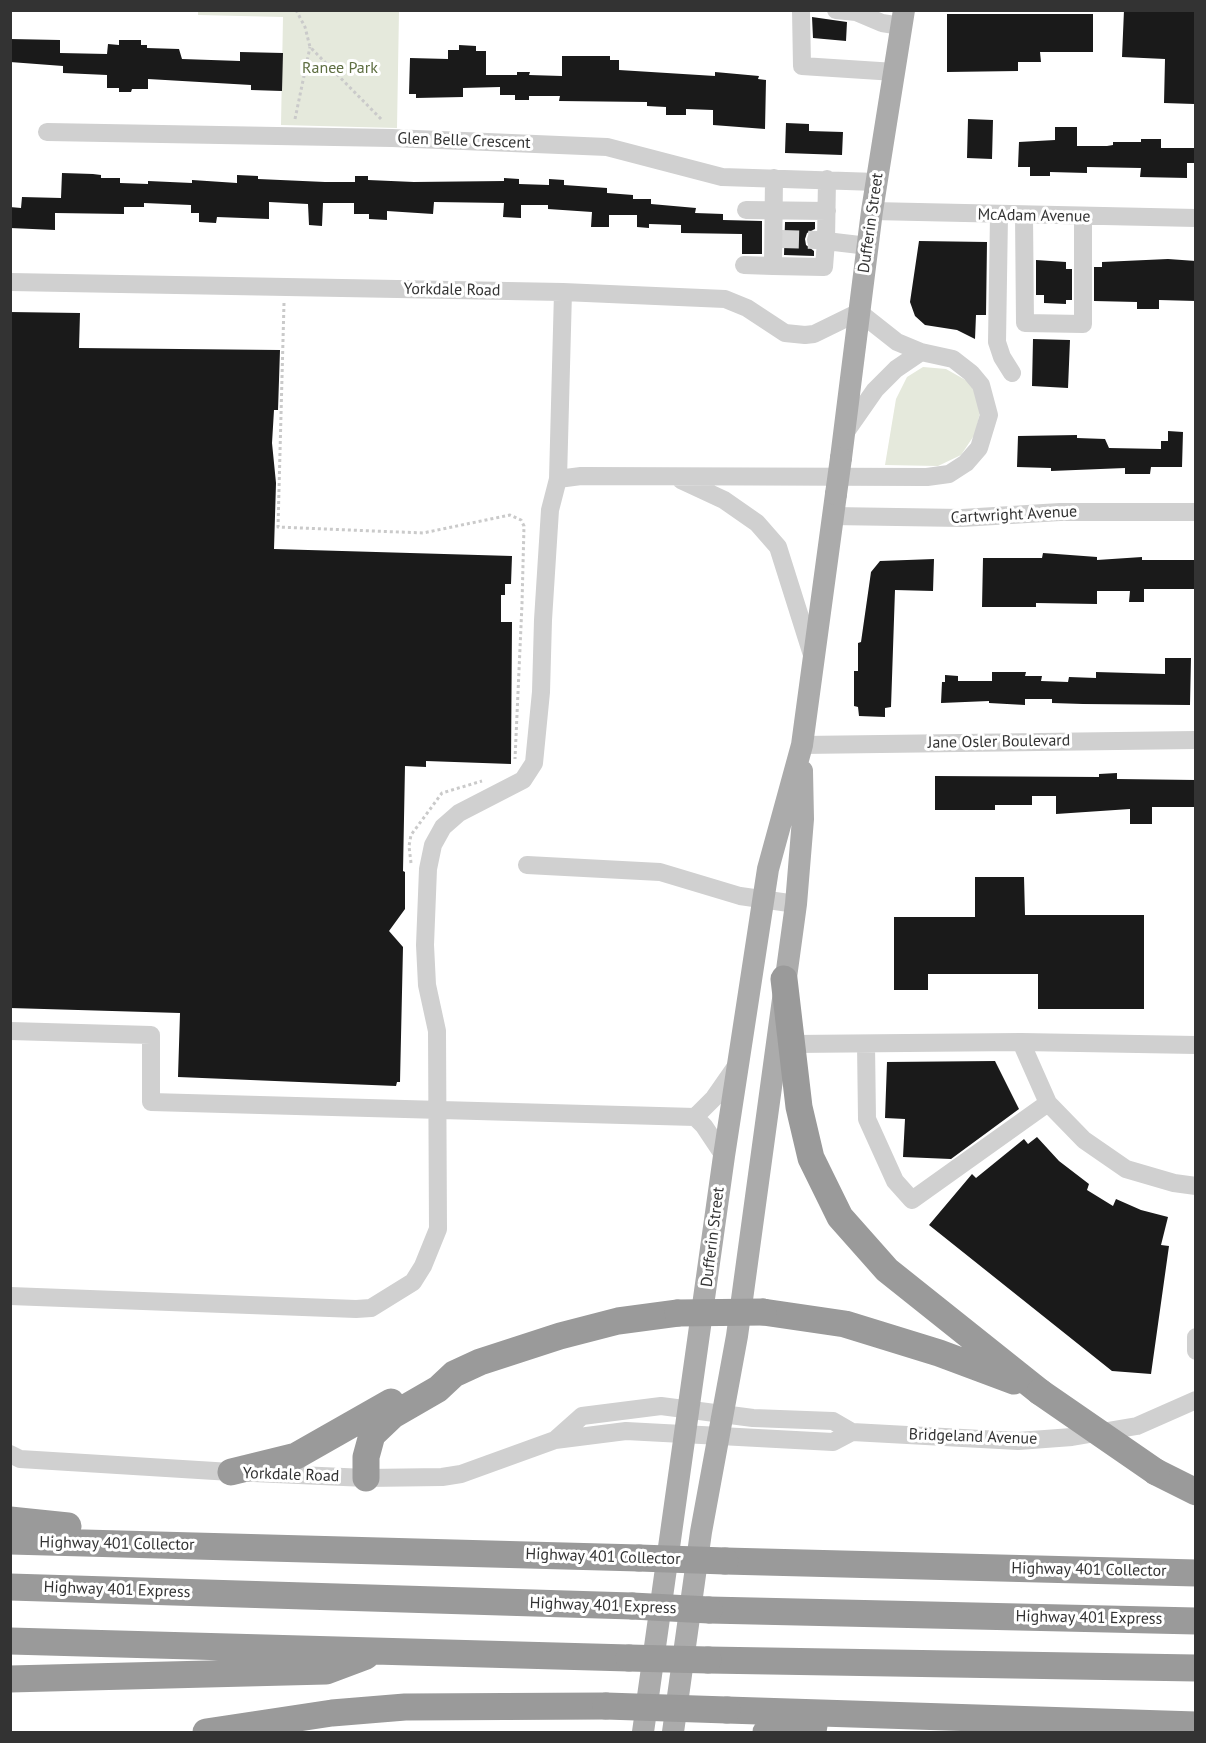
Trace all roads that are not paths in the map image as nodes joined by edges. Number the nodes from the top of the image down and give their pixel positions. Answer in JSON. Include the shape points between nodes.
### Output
{"nodes":[{"id":1,"x":801,"y":10,"type":"edge"},
{"id":2,"x":836,"y":10,"type":"edge"},
{"id":3,"x":903,"y":18,"type":"edge"},
{"id":4,"x":895,"y":72,"type":"junction"},
{"id":5,"x":47,"y":132,"type":"dead end"},
{"id":6,"x":774,"y":178,"type":"junction"},
{"id":7,"x":827,"y":179,"type":"junction"},
{"id":8,"x":877,"y":182,"type":"junction"},
{"id":9,"x":746,"y":210,"type":"dead end"},
{"id":10,"x":773,"y":211,"type":"junction"},
{"id":11,"x":827,"y":211,"type":"junction"},
{"id":12,"x":872,"y":211,"type":"junction"},
{"id":13,"x":999,"y":215,"type":"junction"},
{"id":14,"x":1024,"y":215,"type":"junction"},
{"id":15,"x":1083,"y":216,"type":"junction"},
{"id":16,"x":1196,"y":218,"type":"edge"},
{"id":17,"x":821,"y":240,"type":"junction"},
{"id":18,"x":868,"y":246,"type":"junction"},
{"id":19,"x":744,"y":265,"type":"dead end"},
{"id":20,"x":773,"y":266,"type":"junction"},
{"id":21,"x":10,"y":282,"type":"edge"},
{"id":22,"x":563,"y":292,"type":"junction"},
{"id":23,"x":859,"y":312,"type":"junction"},
{"id":24,"x":921,"y":352,"type":"junction"},
{"id":25,"x":1012,"y":373,"type":"dead end"},
{"id":26,"x":843,"y":435,"type":"junction"},
{"id":27,"x":676,"y":478,"type":"junction"},
{"id":28,"x":558,"y":479,"type":"junction"},
{"id":29,"x":834,"y":505,"type":"junction"},
{"id":30,"x":1196,"y":512,"type":"edge"},
{"id":31,"x":813,"y":660,"type":"junction"},
{"id":32,"x":1196,"y":740,"type":"edge"},
{"id":33,"x":802,"y":745,"type":"junction"},
{"id":34,"x":527,"y":865,"type":"dead end"},
{"id":35,"x":764,"y":899,"type":"junction"},
{"id":36,"x":796,"y":904,"type":"junction"},
{"id":37,"x":784,"y":979,"type":"junction"},
{"id":38,"x":10,"y":1031,"type":"edge"},
{"id":39,"x":1021,"y":1042,"type":"junction"},
{"id":40,"x":792,"y":1044,"type":"junction"},
{"id":41,"x":866,"y":1044,"type":"junction"},
{"id":42,"x":1196,"y":1045,"type":"edge"},
{"id":43,"x":738,"y":1063,"type":"junction"},
{"id":44,"x":1048,"y":1104,"type":"junction"},
{"id":45,"x":438,"y":1109,"type":"junction"},
{"id":46,"x":694,"y":1117,"type":"junction"},
{"id":47,"x":724,"y":1156,"type":"junction"},
{"id":48,"x":1196,"y":1186,"type":"edge"},
{"id":49,"x":10,"y":1296,"type":"edge"},
{"id":50,"x":1196,"y":1337,"type":"edge"},
{"id":51,"x":1196,"y":1351,"type":"edge"},
{"id":52,"x":454,"y":1374,"type":"junction"},
{"id":53,"x":1040,"y":1392,"type":"junction"},
{"id":54,"x":1196,"y":1400,"type":"edge"},
{"id":55,"x":690,"y":1409,"type":"junction"},
{"id":56,"x":720,"y":1424,"type":"junction"},
{"id":57,"x":686,"y":1433,"type":"junction"},
{"id":58,"x":555,"y":1440,"type":"junction"},
{"id":59,"x":14,"y":1459,"type":"edge"},
{"id":60,"x":231,"y":1472,"type":"junction"},
{"id":61,"x":366,"y":1478,"type":"junction"},
{"id":62,"x":1196,"y":1492,"type":"edge"},
{"id":63,"x":10,"y":1520,"type":"edge"},
{"id":64,"x":10,"y":1541,"type":"edge"},
{"id":65,"x":305,"y":1548,"type":"junction"},
{"id":66,"x":1196,"y":1573,"type":"edge"},
{"id":67,"x":10,"y":1587,"type":"edge"},
{"id":68,"x":1196,"y":1621,"type":"edge"},
{"id":69,"x":10,"y":1641,"type":"edge"},
{"id":70,"x":379,"y":1651,"type":"junction"},
{"id":71,"x":1196,"y":1668,"type":"edge"},
{"id":72,"x":10,"y":1679,"type":"edge"},
{"id":73,"x":890,"y":1716,"type":"junction"},
{"id":74,"x":1196,"y":1725,"type":"edge"},
{"id":75,"x":206,"y":1732,"type":"edge"},
{"id":76,"x":643,"y":1732,"type":"edge"},
{"id":77,"x":673,"y":1732,"type":"edge"},
{"id":78,"x":766,"y":1732,"type":"edge"}],
"edges":[{"from":1,"to":4,"type":"street","via":[[802,66]]},
{"from":2,"to":3,"type":"street","via":[[856,12],[882,23]]},
{"from":3,"to":4,"type":"main road","name":"Dufferin Street"},
{"from":4,"to":8,"type":"main road","name":"Dufferin Street"},
{"from":5,"to":6,"type":"street","name":"Glen Belle Crescent","via":[[392,138],[607,147],[722,177]]},
{"from":6,"to":7,"type":"street","name":"Glen Belle Crescent"},
{"from":6,"to":10,"type":"street"},
{"from":7,"to":8,"type":"street","name":"Glen Belle Crescent"},
{"from":7,"to":11,"type":"street"},
{"from":8,"to":12,"type":"main road","name":"Dufferin Street"},
{"from":9,"to":10,"type":"street"},
{"from":10,"to":11,"type":"street"},
{"from":10,"to":20,"type":"street","via":[[777,238]]},
{"from":11,"to":17,"type":"street"},
{"from":12,"to":13,"type":"street","name":"McAdam Avenue"},
{"from":12,"to":18,"type":"main road","name":"Dufferin Street"},
{"from":13,"to":14,"type":"street","name":"McAdam Avenue"},
{"from":13,"to":25,"type":"street","via":[[997,342]]},
{"from":14,"to":15,"type":"street","name":"McAdam Avenue"},
{"from":14,"to":15,"type":"street","via":[[1025,323],[1072,324],[1083,324]]},
{"from":15,"to":16,"type":"street","name":"McAdam Avenue"},
{"from":17,"to":18,"type":"street"},
{"from":17,"to":20,"type":"street","via":[[824,267]]},
{"from":18,"to":23,"type":"main road","name":"Dufferin Street"},
{"from":19,"to":20,"type":"street"},
{"from":21,"to":22,"type":"street","name":"Yorkdale Road"},
{"from":22,"to":23,"type":"street","name":"Yorkdale Road","via":[[725,298],[795,335],[814,334]]},
{"from":22,"to":28,"type":"street"},
{"from":23,"to":24,"type":"street","via":[[897,342]]},
{"from":23,"to":26,"type":"main road","name":"Dufferin Street"},
{"from":24,"to":26,"type":"street","via":[[875,390]]},
{"from":24,"to":27,"type":"street","via":[[953,359],[971,373],[986,398],[989,415],[979,448],[966,464],[949,474]]},
{"from":26,"to":29,"type":"main road","name":"Dufferin Street","bridge":true},
{"from":27,"to":28,"type":"street"},
{"from":27,"to":31,"type":"street","via":[[724,500],[757,524],[778,547]]},
{"from":28,"to":45,"type":"street","via":[[550,510],[534,763],[515,786],[459,813],[443,827],[433,845],[428,869],[425,945],[427,985],[437,1031]]},
{"from":29,"to":30,"type":"street","name":"Cartwright Avenue","via":[[962,518],[1060,512]]},
{"from":29,"to":31,"type":"main road","name":"Dufferin Street"},
{"from":31,"to":33,"type":"main road","name":"Dufferin Street"},
{"from":32,"to":33,"type":"street","name":"Jane Osler Boulevard"},
{"from":33,"to":35,"type":"main road","name":"Dufferin Street","via":[[768,869]]},
{"from":33,"to":36,"type":"main road","name":"Dufferin Street","via":[[803,819]]},
{"from":34,"to":35,"type":"street","via":[[660,872],[740,896]]},
{"from":35,"to":36,"type":"street"},
{"from":35,"to":43,"type":"main road","name":"Dufferin Street"},
{"from":36,"to":37,"type":"main road","name":"Dufferin Street"},
{"from":37,"to":40,"type":"highway"},
{"from":37,"to":56,"type":"main road","name":"Dufferin Street","via":[[737,1336]]},
{"from":38,"to":45,"type":"street","via":[[151,1035],[151,1102]]},
{"from":39,"to":41,"type":"street"},
{"from":39,"to":42,"type":"street"},
{"from":39,"to":44,"type":"street"},
{"from":40,"to":41,"type":"street"},
{"from":40,"to":53,"type":"highway","via":[[799,1107],[811,1158],[840,1217],[887,1270]]},
{"from":41,"to":44,"type":"street","via":[[867,1119],[895,1181],[912,1200]]},
{"from":43,"to":46,"type":"street","via":[[714,1098]]},
{"from":43,"to":47,"type":"main road","name":"Dufferin Street"},
{"from":44,"to":48,"type":"street","via":[[1084,1140],[1126,1169]]},
{"from":45,"to":46,"type":"street"},
{"from":45,"to":49,"type":"street","via":[[438,1229],[413,1282],[371,1308],[334,1310]]},
{"from":46,"to":47,"type":"street"},
{"from":47,"to":55,"type":"main road","name":"Dufferin Street"},
{"from":50,"to":51,"type":"street"},
{"from":52,"to":53,"type":"highway","bridge":true,"via":[[495,1357],[618,1321],[678,1313],[763,1312],[844,1324],[949,1356]]},
{"from":52,"to":60,"type":"highway","via":[[435,1376],[296,1455]]},
{"from":52,"to":61,"type":"highway","via":[[438,1389],[393,1415],[372,1435]]},
{"from":53,"to":62,"type":"highway","bridge":true,"via":[[1156,1472]]},
{"from":54,"to":56,"type":"street","name":"Bridgeland Avenue","via":[[1137,1425],[1072,1437],[1018,1441],[852,1432],[833,1421]]},
{"from":55,"to":56,"type":"street","name":"Yorkdale Road"},
{"from":55,"to":57,"type":"main road","name":"Dufferin Street"},
{"from":55,"to":58,"type":"street","name":"Yorkdale Road","via":[[640,1407],[582,1416]]},
{"from":56,"to":57,"type":"street","name":"Yorkdale Road"},
{"from":56,"to":77,"type":"main road","name":"Dufferin Street"},
{"from":57,"to":58,"type":"street","name":"Yorkdale Road","via":[[640,1431]]},
{"from":57,"to":76,"type":"main road","name":"Dufferin Street"},
{"from":58,"to":61,"type":"street","name":"Yorkdale Road","via":[[461,1474]]},
{"from":59,"to":60,"type":"street","name":"Yorkdale Road"},
{"from":60,"to":61,"type":"street","name":"Yorkdale Road"},
{"from":63,"to":65,"type":"highway"},
{"from":64,"to":65,"type":"highway","name":"Highway 401 Collector"},
{"from":65,"to":66,"type":"highway","name":"Highway 401 Collector","bridge":true},
{"from":67,"to":68,"type":"highway","name":"Highway 401 Express","bridge":true},
{"from":69,"to":70,"type":"highway"},
{"from":70,"to":71,"type":"highway","bridge":true},
{"from":70,"to":72,"type":"highway","via":[[326,1671]]},
{"from":73,"to":74,"type":"highway"},
{"from":73,"to":75,"type":"highway","bridge":true,"via":[[606,1706],[405,1707],[332,1713]]},
{"from":73,"to":78,"type":"highway"}]}
